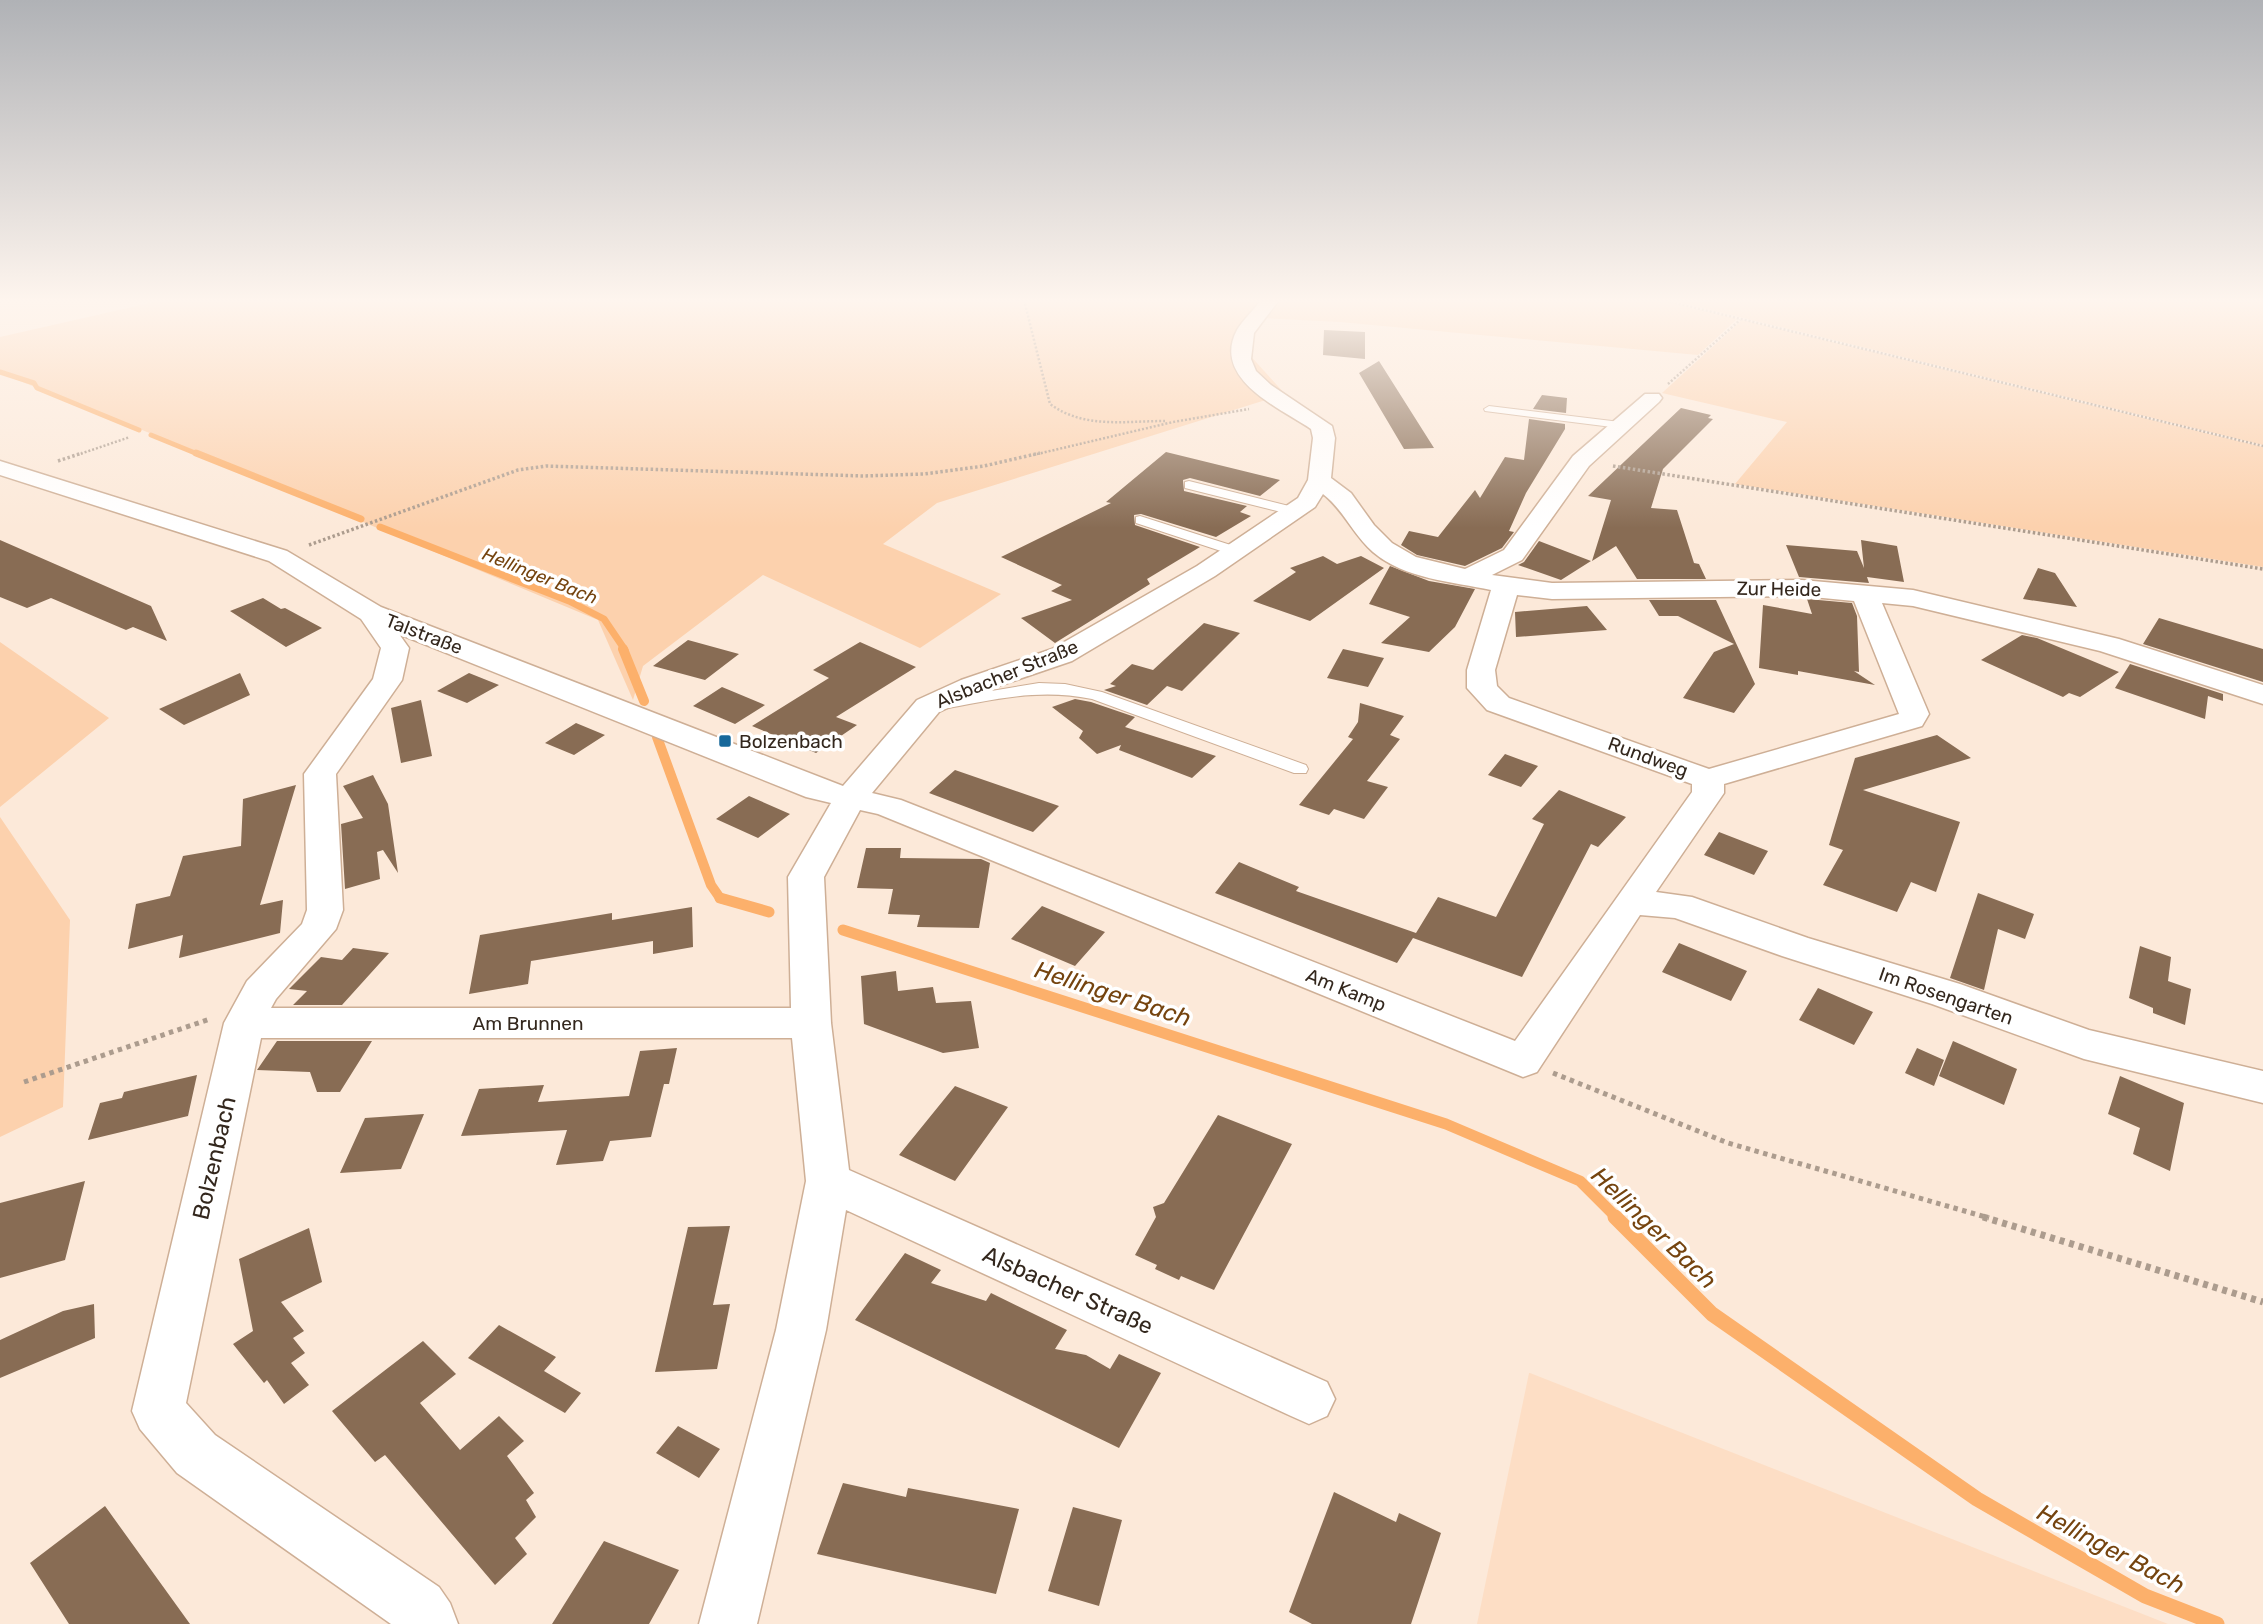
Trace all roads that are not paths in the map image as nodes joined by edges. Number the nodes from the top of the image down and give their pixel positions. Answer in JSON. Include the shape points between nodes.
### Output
{"nodes":[{"id":1,"x":1249,"y":376,"type":"edge"},
{"id":2,"x":1652,"y":398,"type":"road end"},
{"id":3,"x":1489,"y":409,"type":"dead end"},
{"id":4,"x":1620,"y":425,"type":"junction"},
{"id":5,"x":8,"y":471,"type":"edge"},
{"id":6,"x":1319,"y":480,"type":"junction"},
{"id":7,"x":1189,"y":485,"type":"dead end"},
{"id":8,"x":1293,"y":512,"type":"junction"},
{"id":9,"x":1140,"y":520,"type":"dead end"},
{"id":10,"x":1235,"y":551,"type":"junction"},
{"id":11,"x":1466,"y":578,"type":"junction"},
{"id":12,"x":1506,"y":586,"type":"junction"},
{"id":13,"x":1864,"y":593,"type":"junction"},
{"id":14,"x":371,"y":613,"type":"junction"},
{"id":15,"x":2263,"y":695,"type":"edge"},
{"id":16,"x":928,"y":706,"type":"junction"},
{"id":17,"x":1300,"y":769,"type":"dead end"},
{"id":18,"x":1708,"y":779,"type":"junction"},
{"id":19,"x":851,"y":797,"type":"junction"},
{"id":20,"x":1630,"y":902,"type":"junction"},
{"id":21,"x":249,"y":1014,"type":"junction"},
{"id":22,"x":811,"y":1023,"type":"junction"},
{"id":23,"x":2263,"y":1087,"type":"edge"},
{"id":24,"x":828,"y":1181,"type":"junction"},
{"id":25,"x":1309,"y":1399,"type":"dead end"},
{"id":26,"x":429,"y":1624,"type":"edge"},
{"id":27,"x":728,"y":1624,"type":"edge"}],
"edges":[{"from":1,"to":6,"type":"street","name":"Alsbacher Straße","via":[[1321,426]]},
{"from":2,"to":4,"type":"street"},
{"from":3,"to":4,"type":"lane"},
{"from":4,"to":11,"type":"street","via":[[1581,461],[1513,555]]},
{"from":5,"to":14,"type":"street","name":"Talstraße","via":[[278,556]]},
{"from":6,"to":8,"type":"street","name":"Alsbacher Straße","via":[[1307,502]]},
{"from":6,"to":11,"type":"street","name":"Zur Heide","via":[[1343,498],[1383,548],[1407,563]]},
{"from":7,"to":8,"type":"lane"},
{"from":8,"to":10,"type":"street","name":"Alsbacher Straße"},
{"from":9,"to":10,"type":"lane"},
{"from":10,"to":16,"type":"street","name":"Alsbacher Straße","via":[[1062,655]]},
{"from":11,"to":12,"type":"street","name":"Zur Heide"},
{"from":12,"to":13,"type":"street","name":"Zur Heide","via":[[1552,591],[1802,588]]},
{"from":12,"to":18,"type":"street","name":"Rundweg","via":[[1480,670],[1482,688],[1498,704]]},
{"from":13,"to":15,"type":"street","name":"Zur Heide","via":[[1913,598],[2109,645]]},
{"from":13,"to":18,"type":"street","name":"Rundweg","via":[[1914,714],[1911,720]]},
{"from":14,"to":19,"type":"street","name":"Talstraße","via":[[818,790]]},
{"from":14,"to":21,"type":"street","name":"Bolzenbach","via":[[396,649],[387,680],[320,774],[325,910],[318,929],[261,991]]},
{"from":16,"to":17,"type":"lane","via":[[1039,688],[1065,689],[1096,695]]},
{"from":16,"to":19,"type":"street","name":"Alsbacher Straße"},
{"from":18,"to":20,"type":"street","via":[[1708,793]]},
{"from":19,"to":20,"type":"street","name":"Am Kamp","via":[[889,807],[1523,1060]]},
{"from":19,"to":22,"type":"street","name":"Alsbacher Straße","via":[[806,877]]},
{"from":20,"to":23,"type":"street","name":"Im Rosengarten","via":[[1679,906],[2084,1044]]},
{"from":21,"to":22,"type":"street","name":"Am Brunnen"},
{"from":21,"to":26,"type":"street","name":"Bolzenbach","via":[[158,1411],[196,1454],[418,1608]]},
{"from":22,"to":24,"type":"street","name":"Alsbacher Straße"},
{"from":24,"to":25,"type":"street","name":"Alsbacher Straße"},
{"from":24,"to":27,"type":"street","name":"Alsbacher Straße","via":[[801,1330]]}]}
